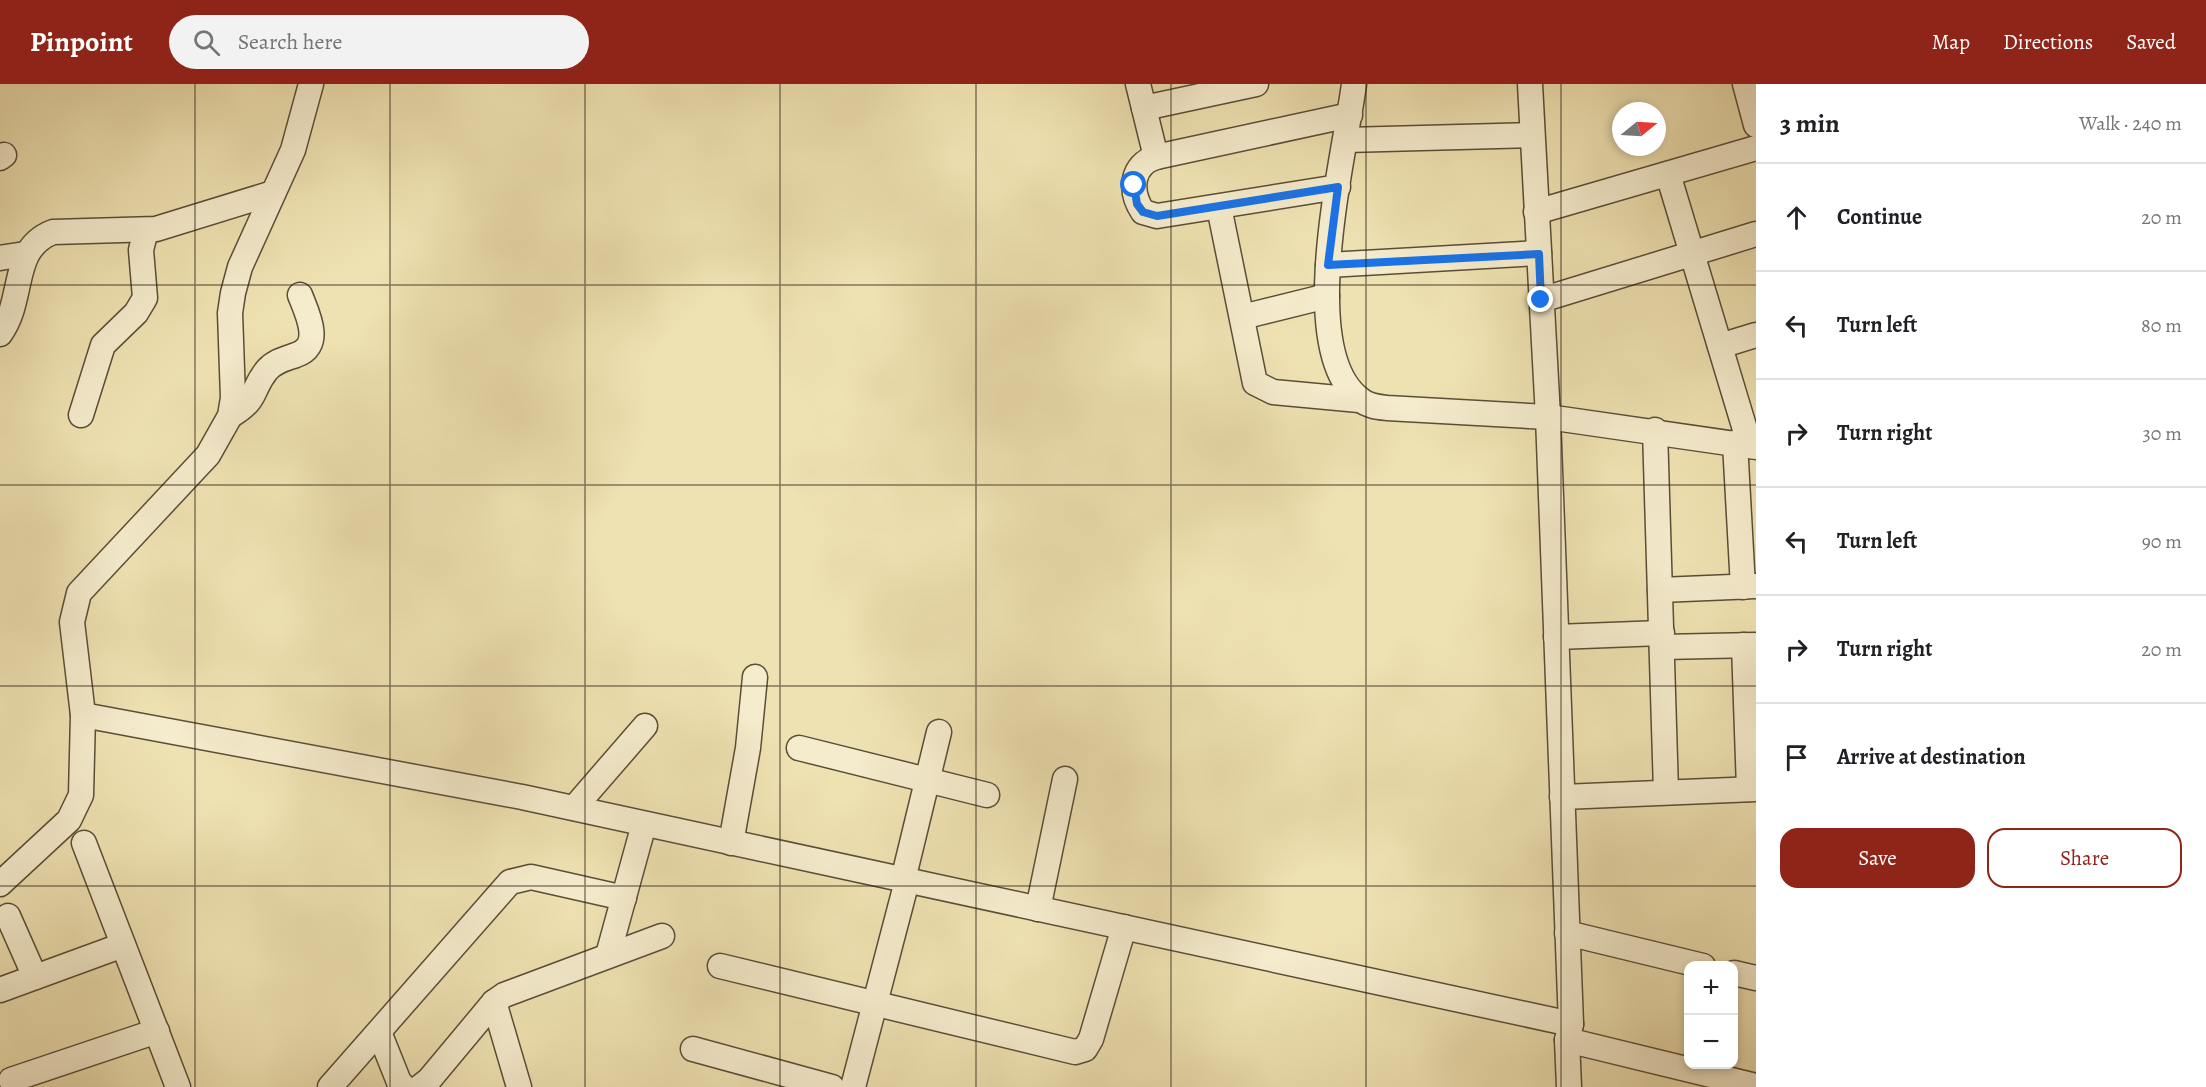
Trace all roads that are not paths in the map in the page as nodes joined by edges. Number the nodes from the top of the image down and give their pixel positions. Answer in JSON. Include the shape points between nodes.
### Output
{"nodes":[{"id":1,"x":311,"y":84,"type":"edge"},
{"id":2,"x":1138,"y":84,"type":"edge"},
{"id":3,"x":1256,"y":84,"type":"edge"},
{"id":4,"x":1354,"y":84,"type":"edge"},
{"id":5,"x":1530,"y":84,"type":"edge"},
{"id":6,"x":1745,"y":84,"type":"edge"},
{"id":7,"x":1144,"y":108,"type":"junction"},
{"id":8,"x":1350,"y":115,"type":"junction"},
{"id":9,"x":1756,"y":125,"type":"edge"},
{"id":10,"x":1532,"y":135,"type":"junction"},
{"id":11,"x":1346,"y":140,"type":"junction"},
{"id":12,"x":1756,"y":148,"type":"edge"},
{"id":13,"x":1156,"y":157,"type":"junction"},
{"id":14,"x":1668,"y":174,"type":"junction"},
{"id":15,"x":1338,"y":187,"type":"junction"},
{"id":16,"x":273,"y":193,"type":"junction"},
{"id":17,"x":1220,"y":207,"type":"junction"},
{"id":18,"x":1536,"y":212,"type":"junction"},
{"id":19,"x":146,"y":230,"type":"junction"},
{"id":20,"x":1756,"y":234,"type":"edge"},
{"id":21,"x":1691,"y":253,"type":"junction"},
{"id":22,"x":25,"y":254,"type":"junction"},
{"id":23,"x":1539,"y":254,"type":"junction"},
{"id":24,"x":0,"y":258,"type":"edge"},
{"id":25,"x":1328,"y":265,"type":"junction"},
{"id":26,"x":300,"y":295,"type":"dead end"},
{"id":27,"x":1327,"y":296,"type":"junction"},
{"id":28,"x":1541,"y":300,"type":"junction"},
{"id":29,"x":1242,"y":317,"type":"junction"},
{"id":30,"x":0,"y":334,"type":"edge"},
{"id":31,"x":1756,"y":336,"type":"edge"},
{"id":32,"x":1720,"y":346,"type":"junction"},
{"id":33,"x":1359,"y":400,"type":"junction"},
{"id":34,"x":81,"y":416,"type":"dead end"},
{"id":35,"x":230,"y":416,"type":"junction"},
{"id":36,"x":1548,"y":417,"type":"junction"},
{"id":37,"x":1655,"y":430,"type":"junction"},
{"id":38,"x":1747,"y":445,"type":"edge"},
{"id":39,"x":1749,"y":586,"type":"edge"},
{"id":40,"x":1660,"y":590,"type":"junction"},
{"id":41,"x":1556,"y":637,"type":"junction"},
{"id":42,"x":1662,"y":640,"type":"junction"},
{"id":43,"x":1750,"y":645,"type":"edge"},
{"id":44,"x":755,"y":677,"type":"dead end"},
{"id":45,"x":83,"y":715,"type":"junction"},
{"id":46,"x":645,"y":726,"type":"dead end"},
{"id":47,"x":939,"y":732,"type":"dead end"},
{"id":48,"x":800,"y":748,"type":"dead end"},
{"id":49,"x":1065,"y":779,"type":"dead end"},
{"id":50,"x":927,"y":781,"type":"junction"},
{"id":51,"x":1752,"y":789,"type":"edge"},
{"id":52,"x":1666,"y":792,"type":"junction"},
{"id":53,"x":987,"y":795,"type":"dead end"},
{"id":54,"x":1562,"y":797,"type":"junction"},
{"id":55,"x":574,"y":808,"type":"junction"},
{"id":56,"x":644,"y":824,"type":"junction"},
{"id":57,"x":84,"y":843,"type":"dead end"},
{"id":58,"x":731,"y":843,"type":"junction"},
{"id":59,"x":905,"y":880,"type":"junction"},
{"id":60,"x":0,"y":884,"type":"edge"},
{"id":61,"x":624,"y":898,"type":"junction"},
{"id":62,"x":1038,"y":909,"type":"junction"},
{"id":63,"x":8,"y":916,"type":"dead end"},
{"id":64,"x":1124,"y":927,"type":"junction"},
{"id":65,"x":1567,"y":933,"type":"junction"},
{"id":66,"x":662,"y":936,"type":"dead end"},
{"id":67,"x":123,"y":945,"type":"junction"},
{"id":68,"x":608,"y":955,"type":"junction"},
{"id":69,"x":1684,"y":961,"type":"edge"},
{"id":70,"x":720,"y":966,"type":"dead end"},
{"id":71,"x":1738,"y":974,"type":"edge"},
{"id":72,"x":35,"y":977,"type":"junction"},
{"id":73,"x":1756,"y":978,"type":"edge"},
{"id":74,"x":0,"y":990,"type":"edge"},
{"id":75,"x":494,"y":1002,"type":"junction"},
{"id":76,"x":875,"y":1004,"type":"junction"},
{"id":77,"x":156,"y":1031,"type":"junction"},
{"id":78,"x":379,"y":1032,"type":"junction"},
{"id":79,"x":1569,"y":1032,"type":"junction"},
{"id":80,"x":693,"y":1049,"type":"dead end"},
{"id":81,"x":1680,"y":1077,"type":"edge"},
{"id":82,"x":11,"y":1080,"type":"dead end"},
{"id":83,"x":1756,"y":1086,"type":"edge"},
{"id":84,"x":178,"y":1087,"type":"edge"},
{"id":85,"x":330,"y":1087,"type":"edge"},
{"id":86,"x":404,"y":1087,"type":"edge"},
{"id":87,"x":420,"y":1087,"type":"edge"},
{"id":88,"x":519,"y":1087,"type":"edge"},
{"id":89,"x":832,"y":1087,"type":"edge"},
{"id":90,"x":853,"y":1087,"type":"edge"},
{"id":91,"x":1569,"y":1087,"type":"edge"}],
"edges":[{"from":1,"to":16,"type":"street","via":[[293,150]]},
{"from":2,"to":7,"type":"street"},
{"from":3,"to":7,"type":"street"},
{"from":4,"to":8,"type":"street"},
{"from":5,"to":10,"type":"street"},
{"from":6,"to":9,"type":"street"},
{"from":7,"to":13,"type":"street"},
{"from":8,"to":11,"type":"street"},
{"from":8,"to":13,"type":"street"},
{"from":10,"to":11,"type":"street"},
{"from":10,"to":18,"type":"street"},
{"from":11,"to":15,"type":"street"},
{"from":12,"to":14,"type":"street"},
{"from":13,"to":17,"type":"street","via":[[1146,160],[1135,173],[1137,204],[1143,212],[1165,216]]},
{"from":14,"to":18,"type":"street"},
{"from":14,"to":21,"type":"street"},
{"from":15,"to":17,"type":"street"},
{"from":15,"to":25,"type":"street"},
{"from":16,"to":19,"type":"street"},
{"from":16,"to":35,"type":"street","via":[[240,267],[233,293]]},
{"from":17,"to":29,"type":"street"},
{"from":18,"to":23,"type":"street"},
{"from":19,"to":22,"type":"street","via":[[53,232],[37,240]]},
{"from":19,"to":34,"type":"street","via":[[141,250],[145,298],[136,313],[103,345]]},
{"from":20,"to":21,"type":"street"},
{"from":21,"to":28,"type":"street"},
{"from":21,"to":32,"type":"street"},
{"from":22,"to":24,"type":"street"},
{"from":22,"to":30,"type":"street","via":[[16,301]]},
{"from":23,"to":25,"type":"street"},
{"from":23,"to":28,"type":"street"},
{"from":25,"to":27,"type":"street"},
{"from":26,"to":35,"type":"street","via":[[311,323],[307,348],[273,364],[252,400]]},
{"from":27,"to":29,"type":"street"},
{"from":27,"to":33,"type":"street","via":[[1333,354],[1340,375]]},
{"from":28,"to":36,"type":"street"},
{"from":29,"to":33,"type":"street","via":[[1252,376],[1259,387],[1273,392]]},
{"from":31,"to":32,"type":"street"},
{"from":32,"to":38,"type":"street"},
{"from":33,"to":36,"type":"street","via":[[1387,408]]},
{"from":35,"to":45,"type":"street","via":[[208,455],[79,593],[72,622]]},
{"from":36,"to":37,"type":"street"},
{"from":36,"to":41,"type":"street"},
{"from":37,"to":38,"type":"street"},
{"from":37,"to":40,"type":"street"},
{"from":38,"to":39,"type":"street"},
{"from":39,"to":40,"type":"street"},
{"from":40,"to":42,"type":"street"},
{"from":41,"to":42,"type":"street"},
{"from":41,"to":54,"type":"street"},
{"from":42,"to":43,"type":"street"},
{"from":42,"to":52,"type":"street"},
{"from":43,"to":51,"type":"street"},
{"from":44,"to":58,"type":"street"},
{"from":45,"to":55,"type":"street"},
{"from":45,"to":60,"type":"street","via":[[81,795],[77,808]]},
{"from":46,"to":55,"type":"street"},
{"from":47,"to":50,"type":"street"},
{"from":48,"to":50,"type":"street"},
{"from":49,"to":62,"type":"street"},
{"from":50,"to":53,"type":"street"},
{"from":50,"to":59,"type":"street"},
{"from":51,"to":52,"type":"street"},
{"from":52,"to":54,"type":"street"},
{"from":54,"to":65,"type":"street"},
{"from":55,"to":56,"type":"street"},
{"from":56,"to":58,"type":"street"},
{"from":56,"to":61,"type":"street"},
{"from":57,"to":67,"type":"street"},
{"from":58,"to":59,"type":"street"},
{"from":59,"to":62,"type":"street"},
{"from":59,"to":76,"type":"street"},
{"from":61,"to":68,"type":"street"},
{"from":61,"to":78,"type":"street","via":[[531,877],[510,882]]},
{"from":62,"to":64,"type":"street"},
{"from":63,"to":72,"type":"street"},
{"from":64,"to":76,"type":"street","via":[[1091,1039],[1080,1052]]},
{"from":64,"to":79,"type":"street"},
{"from":65,"to":69,"type":"street"},
{"from":65,"to":79,"type":"street"},
{"from":66,"to":68,"type":"street"},
{"from":67,"to":72,"type":"street"},
{"from":67,"to":77,"type":"street"},
{"from":68,"to":75,"type":"street","via":[[519,987]]},
{"from":70,"to":76,"type":"street"},
{"from":71,"to":73,"type":"street"},
{"from":72,"to":74,"type":"street"},
{"from":75,"to":87,"type":"street"},
{"from":75,"to":88,"type":"street"},
{"from":76,"to":90,"type":"street"},
{"from":77,"to":82,"type":"street"},
{"from":77,"to":84,"type":"street"},
{"from":78,"to":85,"type":"street"},
{"from":78,"to":86,"type":"street"},
{"from":79,"to":81,"type":"street"},
{"from":79,"to":91,"type":"street"},
{"from":80,"to":89,"type":"street"},
{"from":81,"to":83,"type":"street"}]}
